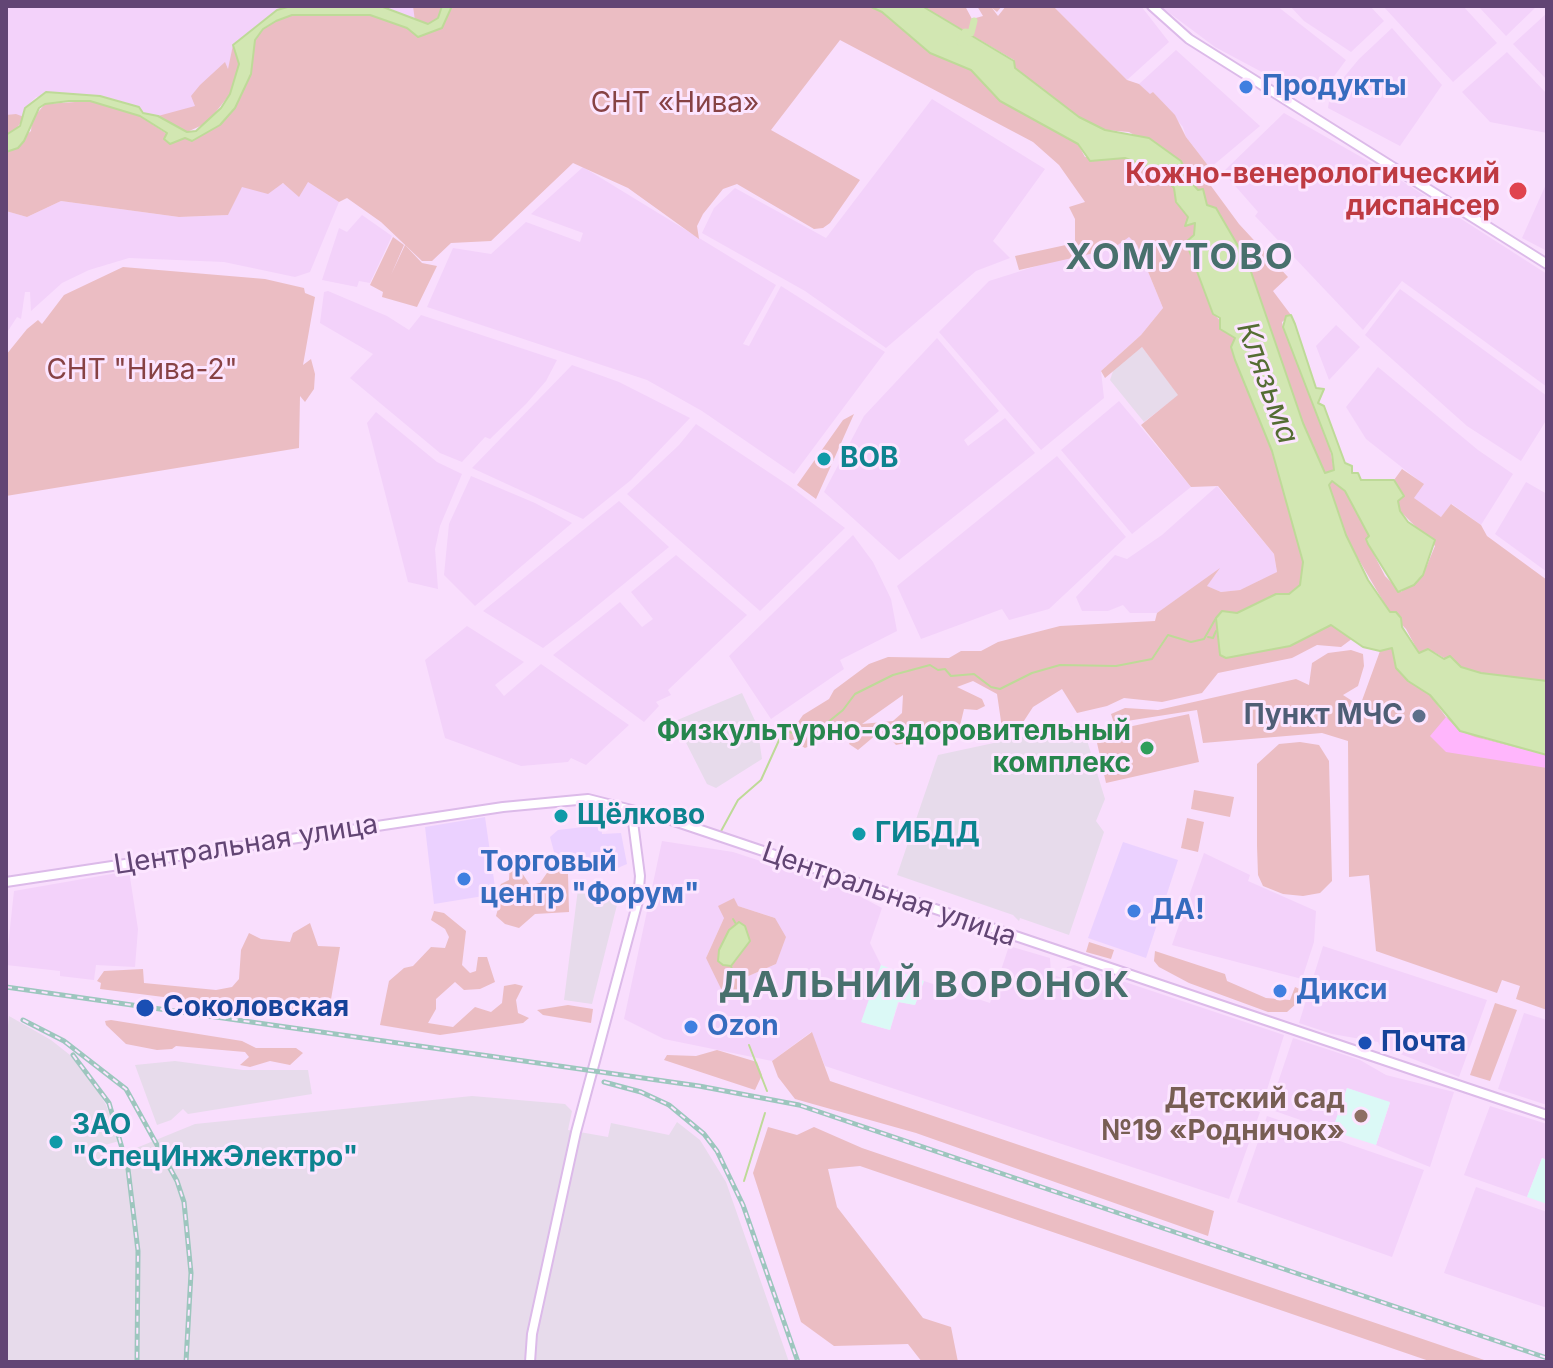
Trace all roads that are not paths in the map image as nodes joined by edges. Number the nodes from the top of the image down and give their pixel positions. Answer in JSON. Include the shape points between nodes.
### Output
{"nodes":[{"id":1,"x":1152,"y":6,"type":"edge"},
{"id":2,"x":1547,"y":264,"type":"edge"},
{"id":3,"x":628,"y":811,"type":"junction"},
{"id":4,"x":641,"y":814,"type":"junction"},
{"id":5,"x":633,"y":822,"type":"junction"},
{"id":6,"x":6,"y":882,"type":"edge"},
{"id":7,"x":1547,"y":1115,"type":"edge"},
{"id":8,"x":530,"y":1362,"type":"edge"}],
"edges":[{"from":1,"to":2,"type":"main road","via":[[1189,39]]},
{"from":3,"to":4,"type":"main road","name":"Центральная улица","via":[[634,808]]},
{"from":3,"to":5,"type":"main road"},
{"from":3,"to":6,"type":"main road","name":"Центральная улица","via":[[588,799],[553,800]]},
{"from":4,"to":5,"type":"main road"},
{"from":4,"to":7,"type":"main road","name":"Центральная улица"},
{"from":5,"to":8,"type":"main road","via":[[638,901],[576,1132]]}]}
